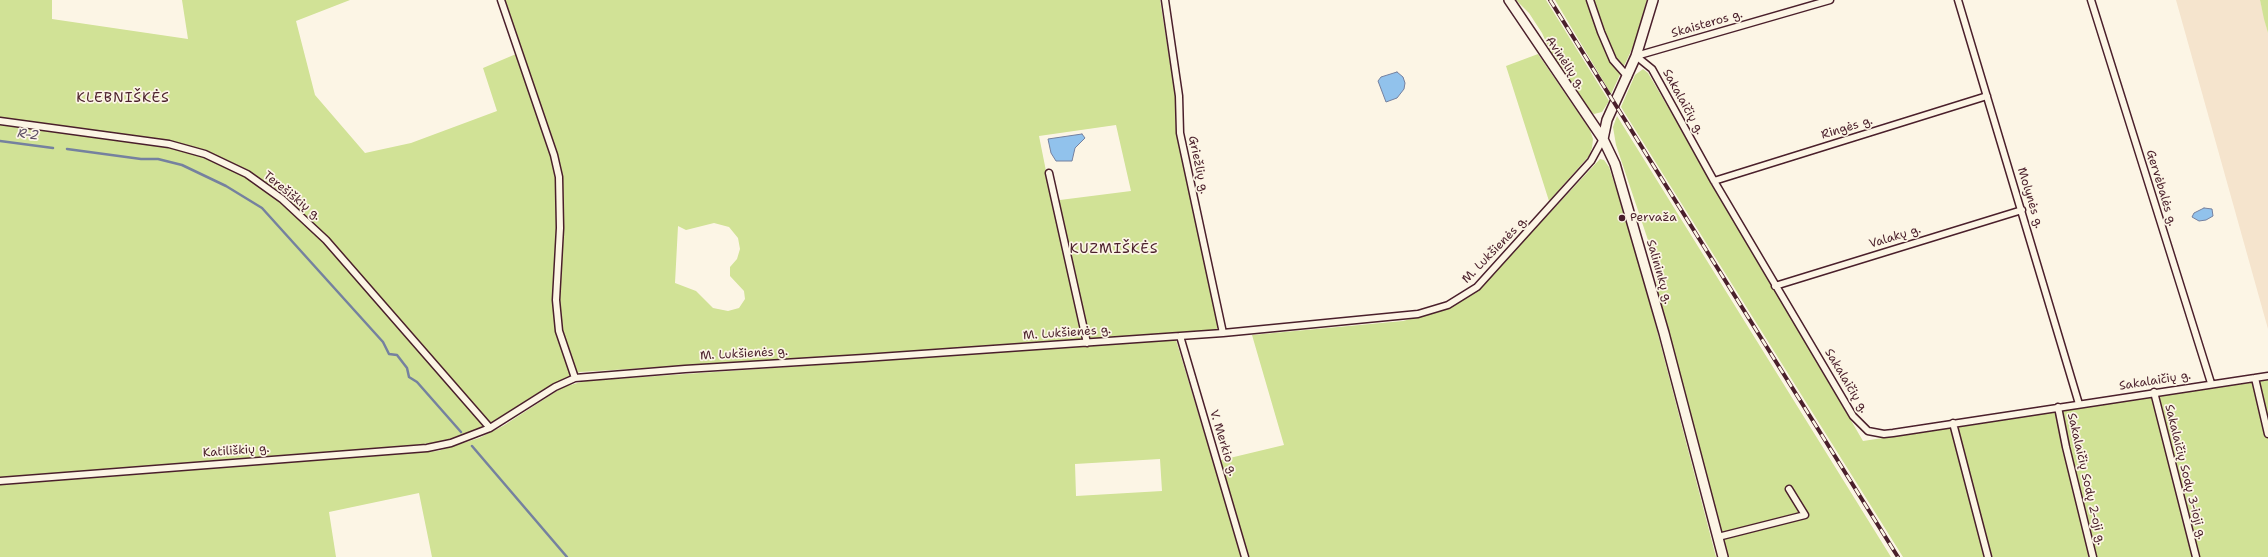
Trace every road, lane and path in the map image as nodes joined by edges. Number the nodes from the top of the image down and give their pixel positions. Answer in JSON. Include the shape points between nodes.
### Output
{"nodes":[{"id":1,"x":501,"y":0,"type":"edge"},
{"id":2,"x":1165,"y":0,"type":"edge"},
{"id":3,"x":1509,"y":0,"type":"edge"},
{"id":4,"x":1590,"y":0,"type":"edge"},
{"id":5,"x":1653,"y":0,"type":"edge"},
{"id":6,"x":1830,"y":0,"type":"edge"},
{"id":7,"x":1958,"y":0,"type":"edge"},
{"id":8,"x":2091,"y":0,"type":"edge"},
{"id":9,"x":1636,"y":56,"type":"junction"},
{"id":10,"x":1628,"y":77,"type":"junction"},
{"id":11,"x":1987,"y":96,"type":"junction"},
{"id":12,"x":0,"y":121,"type":"edge"},
{"id":13,"x":1602,"y":139,"type":"junction"},
{"id":14,"x":1049,"y":173,"type":"dead end"},
{"id":15,"x":1714,"y":181,"type":"junction"},
{"id":16,"x":2022,"y":210,"type":"junction"},
{"id":17,"x":1775,"y":286,"type":"junction"},
{"id":18,"x":1223,"y":333,"type":"junction"},
{"id":19,"x":1180,"y":336,"type":"junction"},
{"id":20,"x":1087,"y":343,"type":"junction"},
{"id":21,"x":2268,"y":376,"type":"edge"},
{"id":22,"x":575,"y":378,"type":"junction"},
{"id":23,"x":2255,"y":378,"type":"junction"},
{"id":24,"x":2211,"y":383,"type":"junction"},
{"id":25,"x":2154,"y":392,"type":"junction"},
{"id":26,"x":2079,"y":404,"type":"junction"},
{"id":27,"x":2058,"y":407,"type":"junction"},
{"id":28,"x":1953,"y":423,"type":"junction"},
{"id":29,"x":490,"y":428,"type":"junction"},
{"id":30,"x":2268,"y":434,"type":"edge"},
{"id":31,"x":473,"y":436,"type":"joint"},
{"id":32,"x":0,"y":481,"type":"edge"},
{"id":33,"x":1789,"y":489,"type":"dead end"},
{"id":34,"x":1718,"y":537,"type":"junction"},
{"id":35,"x":1245,"y":557,"type":"edge"},
{"id":36,"x":1723,"y":557,"type":"edge"},
{"id":37,"x":1988,"y":557,"type":"edge"},
{"id":38,"x":2093,"y":557,"type":"edge"},
{"id":39,"x":2196,"y":557,"type":"edge"}],
"edges":[{"from":1,"to":22,"type":"street","via":[[554,155],[559,177],[560,228],[556,300],[559,331]]},
{"from":2,"to":18,"type":"street","name":"Griežlių g.","via":[[1179,96],[1180,132]]},
{"from":3,"to":13,"type":"main road","name":"Avinėlių g."},
{"from":4,"to":10,"type":"street","via":[[1613,60]]},
{"from":5,"to":9,"type":"main road"},
{"from":6,"to":9,"type":"street","name":"Skaisteros g."},
{"from":7,"to":11,"type":"street","name":"Molynės g."},
{"from":8,"to":24,"type":"street","name":"Gervėbalės g."},
{"from":9,"to":10,"type":"main road"},
{"from":9,"to":15,"type":"street","name":"Sakalaičių g.","via":[[1652,69]]},
{"from":10,"to":13,"type":"main road"},
{"from":11,"to":15,"type":"street","name":"Ringės g."},
{"from":11,"to":16,"type":"street","name":"Molynės g."},
{"from":12,"to":29,"type":"street","name":"Terešiškių g.","via":[[169,144],[205,154],[247,174],[282,199],[326,240]]},
{"from":13,"to":18,"type":"street","name":"M. Lukšienės g.","via":[[1591,161],[1536,223],[1477,287],[1453,302],[1418,314]]},
{"from":13,"to":34,"type":"main road","name":"Salininkų g.","via":[[1613,160],[1625,196]]},
{"from":14,"to":20,"type":"street"},
{"from":15,"to":17,"type":"street","name":"Sakalaičių g."},
{"from":16,"to":17,"type":"street","name":"Valakų g."},
{"from":16,"to":26,"type":"street","name":"Molynės g."},
{"from":17,"to":28,"type":"street","name":"Sakalaičių g.","via":[[1860,425],[1873,433],[1884,434]]},
{"from":18,"to":19,"type":"street","name":"M. Lukšienės g."},
{"from":19,"to":20,"type":"street","name":"M. Lukšienės g."},
{"from":19,"to":35,"type":"street","name":"V. Merkio g."},
{"from":20,"to":22,"type":"street","name":"M. Lukšienės g."},
{"from":21,"to":23,"type":"street","name":"Sakalaičių g."},
{"from":22,"to":29,"type":"street","name":"M. Lukšienės g.","via":[[555,387]]},
{"from":23,"to":24,"type":"street","name":"Sakalaičių g."},
{"from":23,"to":30,"type":"street"},
{"from":24,"to":25,"type":"street","name":"Sakalaičių g."},
{"from":25,"to":26,"type":"street","name":"Sakalaičių g."},
{"from":25,"to":39,"type":"street","name":"Sakalaičių Sodų 3-ioji g."},
{"from":26,"to":27,"type":"street","name":"Sakalaičių g."},
{"from":27,"to":28,"type":"street","name":"Sakalaičių g."},
{"from":27,"to":38,"type":"street","name":"Sakalaičių Sodų 2-oji g."},
{"from":28,"to":37,"type":"street"},
{"from":29,"to":31,"type":"street","name":"M. Lukšienės g."},
{"from":31,"to":32,"type":"street","name":"Katiliškių g.","via":[[427,448]]},
{"from":33,"to":34,"type":"street","via":[[1805,515]]},
{"from":34,"to":36,"type":"main road","name":"Salininkų g."}]}
